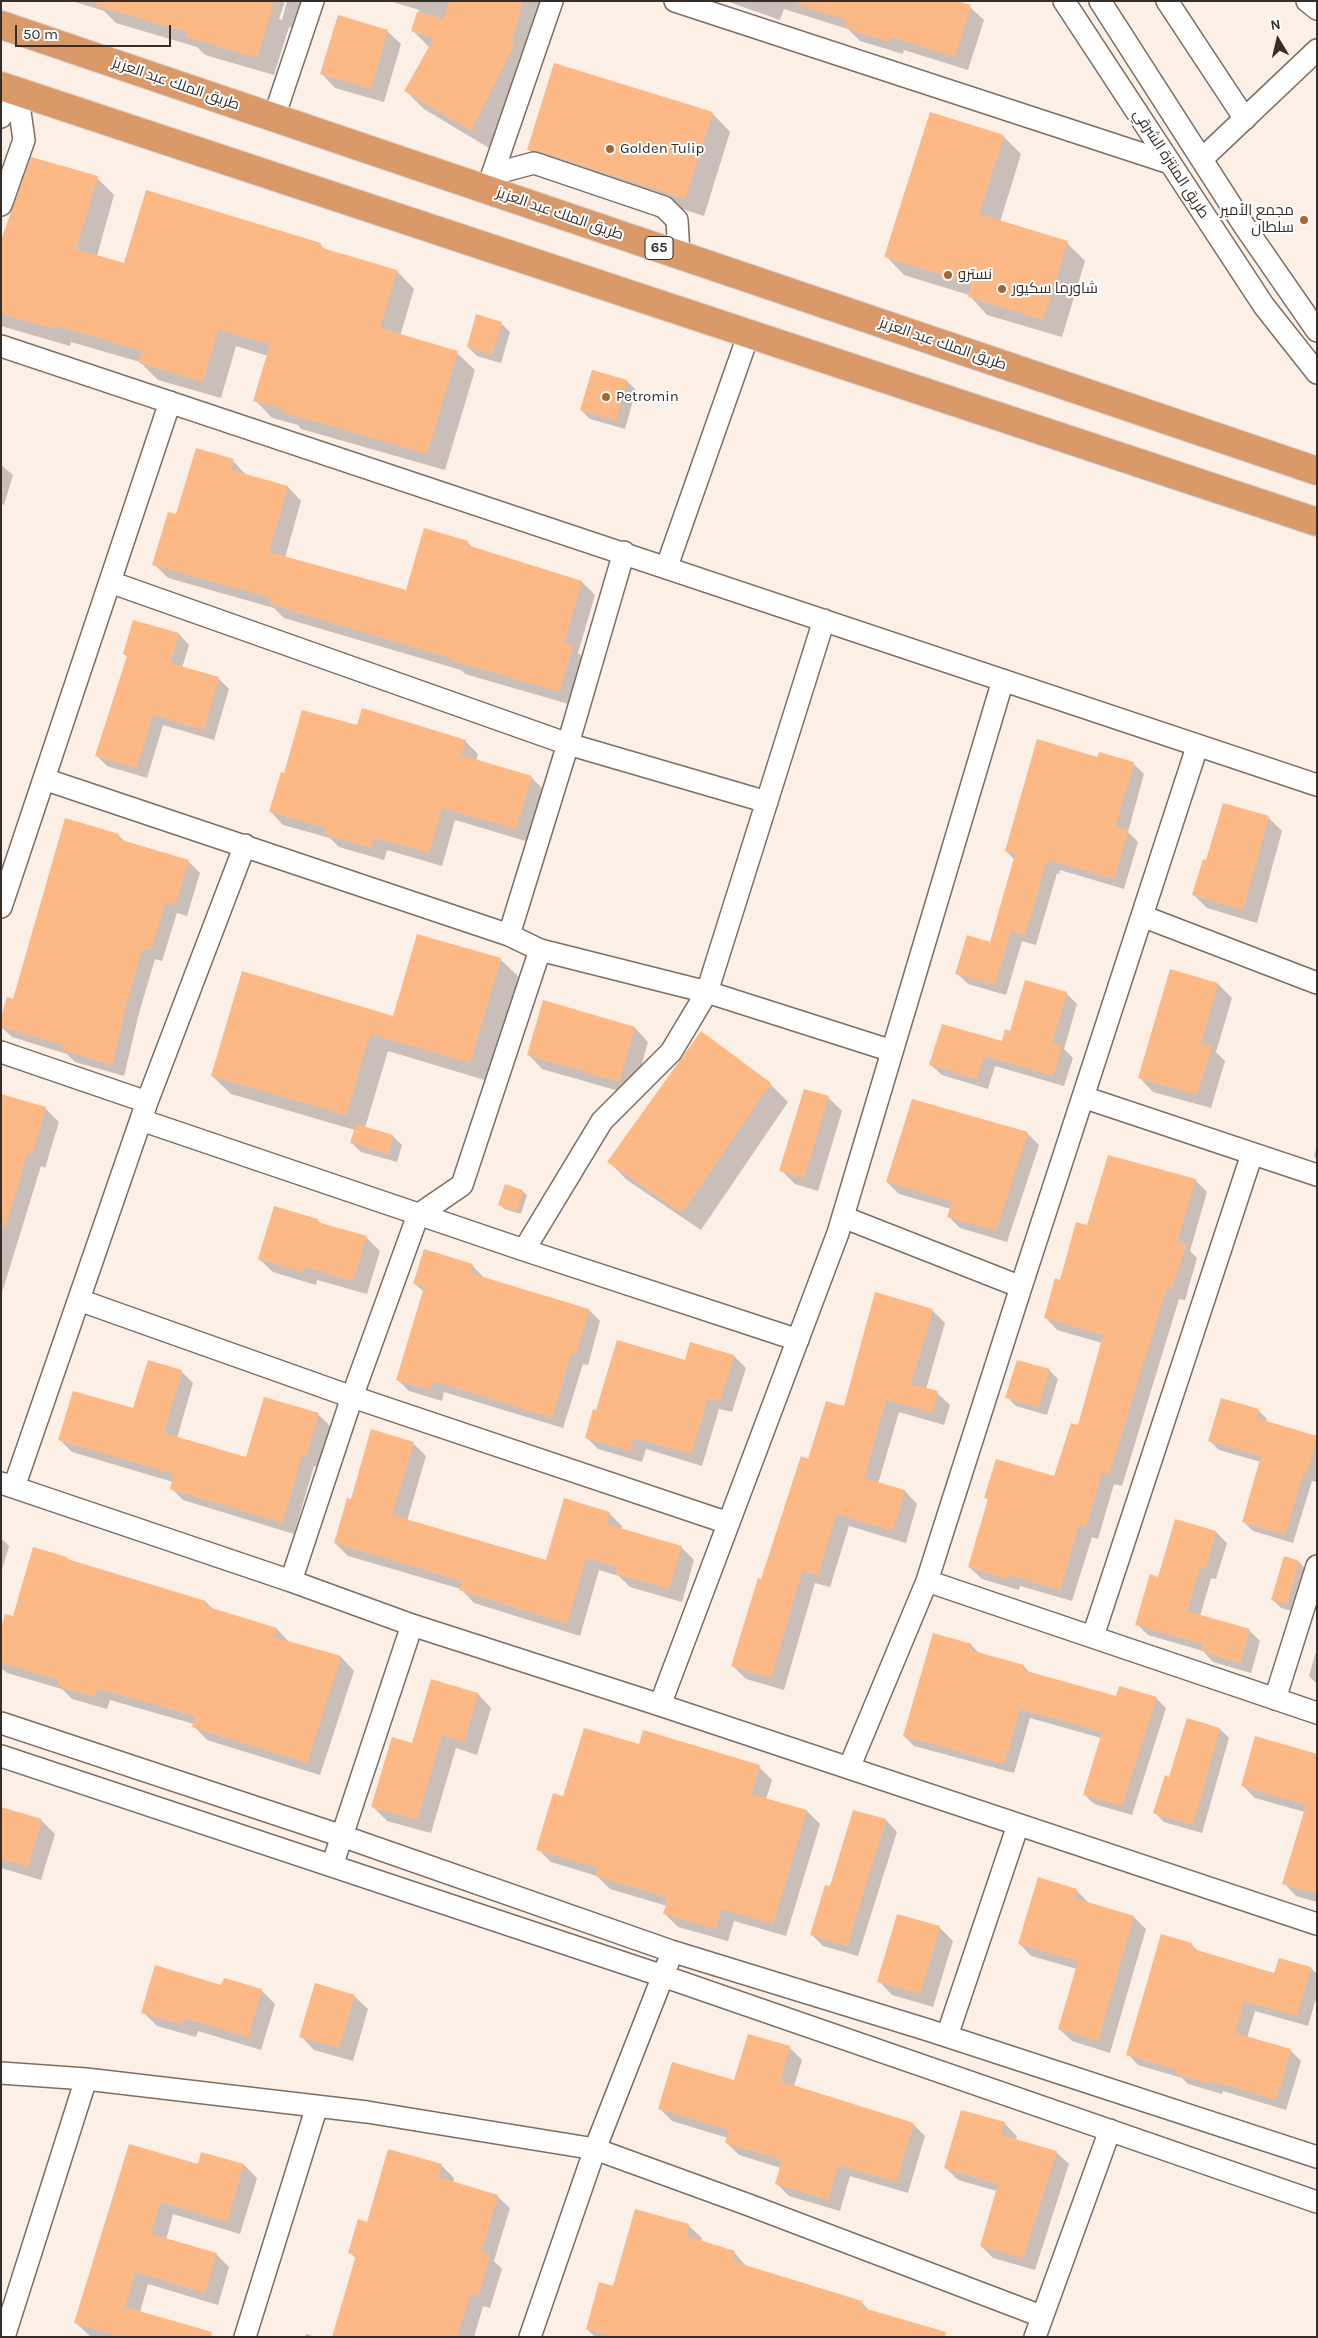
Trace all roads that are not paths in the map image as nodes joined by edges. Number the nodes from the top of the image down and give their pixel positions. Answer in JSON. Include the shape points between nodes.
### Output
{"nodes":[{"id":1,"x":312,"y":1,"type":"edge"},
{"id":2,"x":552,"y":1,"type":"edge"},
{"id":3,"x":675,"y":1,"type":"edge"},
{"id":4,"x":1064,"y":1,"type":"edge"},
{"id":5,"x":1100,"y":1,"type":"edge"},
{"id":6,"x":1167,"y":1,"type":"edge"},
{"id":7,"x":1307,"y":1,"type":"edge"},
{"id":8,"x":1317,"y":9,"type":"edge"},
{"id":9,"x":1,"y":25,"type":"edge"},
{"id":10,"x":1317,"y":50,"type":"edge"},
{"id":11,"x":9,"y":88,"type":"edge"},
{"id":12,"x":1,"y":116,"type":"edge"},
{"id":13,"x":274,"y":117,"type":"junction"},
{"id":14,"x":1245,"y":119,"type":"junction"},
{"id":15,"x":1202,"y":159,"type":"junction"},
{"id":16,"x":1170,"y":163,"type":"junction"},
{"id":17,"x":490,"y":182,"type":"junction"},
{"id":18,"x":1,"y":205,"type":"edge"},
{"id":19,"x":679,"y":254,"type":"junction"},
{"id":20,"x":1317,"y":331,"type":"edge"},
{"id":21,"x":749,"y":333,"type":"junction"},
{"id":22,"x":1,"y":346,"type":"edge"},
{"id":23,"x":1317,"y":373,"type":"edge"},
{"id":24,"x":170,"y":402,"type":"junction"},
{"id":25,"x":1317,"y":471,"type":"edge"},
{"id":26,"x":1317,"y":522,"type":"edge"},
{"id":27,"x":624,"y":552,"type":"junction"},
{"id":28,"x":667,"y":566,"type":"junction"},
{"id":29,"x":110,"y":582,"type":"junction"},
{"id":30,"x":824,"y":620,"type":"junction"},
{"id":31,"x":1003,"y":680,"type":"junction"},
{"id":32,"x":568,"y":744,"type":"junction"},
{"id":33,"x":1198,"y":747,"type":"junction"},
{"id":34,"x":44,"y":778,"type":"junction"},
{"id":35,"x":1317,"y":785,"type":"edge"},
{"id":36,"x":767,"y":802,"type":"junction"},
{"id":37,"x":245,"y":845,"type":"junction"},
{"id":38,"x":1,"y":907,"type":"edge"},
{"id":39,"x":1142,"y":916,"type":"junction"},
{"id":40,"x":509,"y":934,"type":"junction"},
{"id":41,"x":540,"y":950,"type":"junction"},
{"id":42,"x":1317,"y":983,"type":"edge"},
{"id":43,"x":707,"y":992,"type":"junction"},
{"id":44,"x":892,"y":1051,"type":"junction"},
{"id":45,"x":1,"y":1052,"type":"edge"},
{"id":46,"x":1083,"y":1097,"type":"junction"},
{"id":47,"x":144,"y":1111,"type":"junction"},
{"id":48,"x":1252,"y":1154,"type":"junction"},
{"id":49,"x":1317,"y":1175,"type":"edge"},
{"id":50,"x":418,"y":1215,"type":"junction"},
{"id":51,"x":843,"y":1217,"type":"junction"},
{"id":52,"x":524,"y":1250,"type":"junction"},
{"id":53,"x":1021,"y":1287,"type":"junction"},
{"id":54,"x":78,"y":1300,"type":"junction"},
{"id":55,"x":798,"y":1340,"type":"junction"},
{"id":56,"x":352,"y":1396,"type":"junction"},
{"id":57,"x":7,"y":1485,"type":"edge"},
{"id":58,"x":728,"y":1523,"type":"junction"},
{"id":59,"x":1317,"y":1566,"type":"edge"},
{"id":60,"x":291,"y":1581,"type":"junction"},
{"id":61,"x":927,"y":1581,"type":"junction"},
{"id":62,"x":412,"y":1625,"type":"junction"},
{"id":63,"x":1093,"y":1636,"type":"junction"},
{"id":64,"x":1275,"y":1699,"type":"junction"},
{"id":65,"x":660,"y":1705,"type":"junction"},
{"id":66,"x":1317,"y":1713,"type":"edge"},
{"id":67,"x":1,"y":1723,"type":"edge"},
{"id":68,"x":1,"y":1756,"type":"edge"},
{"id":69,"x":849,"y":1768,"type":"junction"},
{"id":70,"x":1018,"y":1825,"type":"junction"},
{"id":71,"x":342,"y":1836,"type":"junction"},
{"id":72,"x":332,"y":1866,"type":"junction"},
{"id":73,"x":1317,"y":1924,"type":"edge"},
{"id":74,"x":672,"y":1951,"type":"junction"},
{"id":75,"x":663,"y":1976,"type":"junction"},
{"id":76,"x":946,"y":2036,"type":"junction"},
{"id":77,"x":1,"y":2073,"type":"edge"},
{"id":78,"x":86,"y":2079,"type":"junction"},
{"id":79,"x":318,"y":2106,"type":"junction"},
{"id":80,"x":1110,"y":2130,"type":"junction"},
{"id":81,"x":595,"y":2149,"type":"junction"},
{"id":82,"x":1317,"y":2157,"type":"edge"},
{"id":83,"x":1317,"y":2202,"type":"edge"},
{"id":84,"x":1041,"y":2316,"type":"junction"},
{"id":85,"x":4,"y":2337,"type":"edge"},
{"id":86,"x":245,"y":2337,"type":"edge"},
{"id":87,"x":530,"y":2337,"type":"edge"},
{"id":88,"x":1035,"y":2337,"type":"edge"}],
"edges":[{"from":1,"to":13,"type":"street"},
{"from":2,"to":17,"type":"street"},
{"from":3,"to":16,"type":"street"},
{"from":4,"to":16,"type":"street","name":"طريق المنتزة الشرقي"},
{"from":5,"to":15,"type":"street"},
{"from":6,"to":14,"type":"street"},
{"from":7,"to":8,"type":"street"},
{"from":9,"to":13,"type":"highway","name":"طريق الملك عبد العزيز","number":"65"},
{"from":10,"to":14,"type":"street"},
{"from":11,"to":12,"type":"street"},
{"from":11,"to":18,"type":"street","via":[[24,140]]},
{"from":11,"to":21,"type":"highway"},
{"from":13,"to":17,"type":"highway","name":"طريق الملك عبد العزيز","number":"65"},
{"from":14,"to":15,"type":"street"},
{"from":15,"to":20,"type":"street"},
{"from":16,"to":23,"type":"street","name":"طريق المنتزة الشرقي","via":[[1264,306]]},
{"from":17,"to":19,"type":"highway","name":"طريق الملك عبد العزيز","number":"65"},
{"from":17,"to":19,"type":"street","via":[[534,163],[664,207],[677,220]]},
{"from":19,"to":25,"type":"highway","name":"طريق الملك عبد العزيز","number":"65"},
{"from":21,"to":26,"type":"highway"},
{"from":21,"to":28,"type":"street"},
{"from":22,"to":24,"type":"street"},
{"from":24,"to":27,"type":"street"},
{"from":24,"to":29,"type":"street"},
{"from":27,"to":28,"type":"street"},
{"from":27,"to":32,"type":"street"},
{"from":28,"to":30,"type":"street"},
{"from":29,"to":32,"type":"street"},
{"from":29,"to":34,"type":"street"},
{"from":30,"to":31,"type":"street"},
{"from":30,"to":36,"type":"street"},
{"from":31,"to":33,"type":"street"},
{"from":31,"to":44,"type":"street"},
{"from":32,"to":36,"type":"street"},
{"from":32,"to":40,"type":"street"},
{"from":33,"to":35,"type":"street"},
{"from":33,"to":39,"type":"street"},
{"from":34,"to":37,"type":"street"},
{"from":34,"to":38,"type":"street"},
{"from":36,"to":43,"type":"street"},
{"from":37,"to":40,"type":"street"},
{"from":37,"to":47,"type":"street"},
{"from":39,"to":42,"type":"street"},
{"from":39,"to":46,"type":"street"},
{"from":40,"to":41,"type":"street"},
{"from":41,"to":43,"type":"street"},
{"from":41,"to":50,"type":"street","via":[[462,1185]]},
{"from":43,"to":44,"type":"street"},
{"from":43,"to":52,"type":"street","via":[[671,1052],[602,1121]]},
{"from":44,"to":51,"type":"street"},
{"from":45,"to":47,"type":"street"},
{"from":46,"to":48,"type":"street"},
{"from":46,"to":53,"type":"street"},
{"from":47,"to":50,"type":"street"},
{"from":47,"to":54,"type":"street"},
{"from":48,"to":49,"type":"street"},
{"from":48,"to":63,"type":"street"},
{"from":50,"to":52,"type":"street"},
{"from":50,"to":56,"type":"street"},
{"from":51,"to":53,"type":"street"},
{"from":51,"to":55,"type":"street"},
{"from":52,"to":55,"type":"street"},
{"from":53,"to":61,"type":"street"},
{"from":54,"to":56,"type":"street"},
{"from":54,"to":57,"type":"street"},
{"from":55,"to":58,"type":"street"},
{"from":56,"to":58,"type":"street"},
{"from":56,"to":60,"type":"street"},
{"from":57,"to":60,"type":"street"},
{"from":58,"to":65,"type":"street"},
{"from":59,"to":64,"type":"street"},
{"from":60,"to":62,"type":"street"},
{"from":61,"to":63,"type":"street"},
{"from":61,"to":69,"type":"street"},
{"from":62,"to":65,"type":"street"},
{"from":62,"to":71,"type":"street"},
{"from":63,"to":64,"type":"street"},
{"from":64,"to":66,"type":"street"},
{"from":65,"to":69,"type":"street"},
{"from":67,"to":71,"type":"street"},
{"from":68,"to":72,"type":"street"},
{"from":69,"to":70,"type":"street"},
{"from":70,"to":73,"type":"street"},
{"from":70,"to":76,"type":"street"},
{"from":71,"to":72,"type":"street"},
{"from":71,"to":74,"type":"street"},
{"from":72,"to":75,"type":"street"},
{"from":74,"to":75,"type":"street"},
{"from":74,"to":76,"type":"street"},
{"from":75,"to":80,"type":"street"},
{"from":75,"to":81,"type":"street"},
{"from":76,"to":82,"type":"street"},
{"from":77,"to":78,"type":"street"},
{"from":78,"to":79,"type":"street"},
{"from":78,"to":85,"type":"street"},
{"from":79,"to":81,"type":"street"},
{"from":79,"to":86,"type":"street"},
{"from":80,"to":83,"type":"street"},
{"from":80,"to":84,"type":"street"},
{"from":81,"to":84,"type":"street"},
{"from":81,"to":87,"type":"street"},
{"from":84,"to":88,"type":"street"}]}
